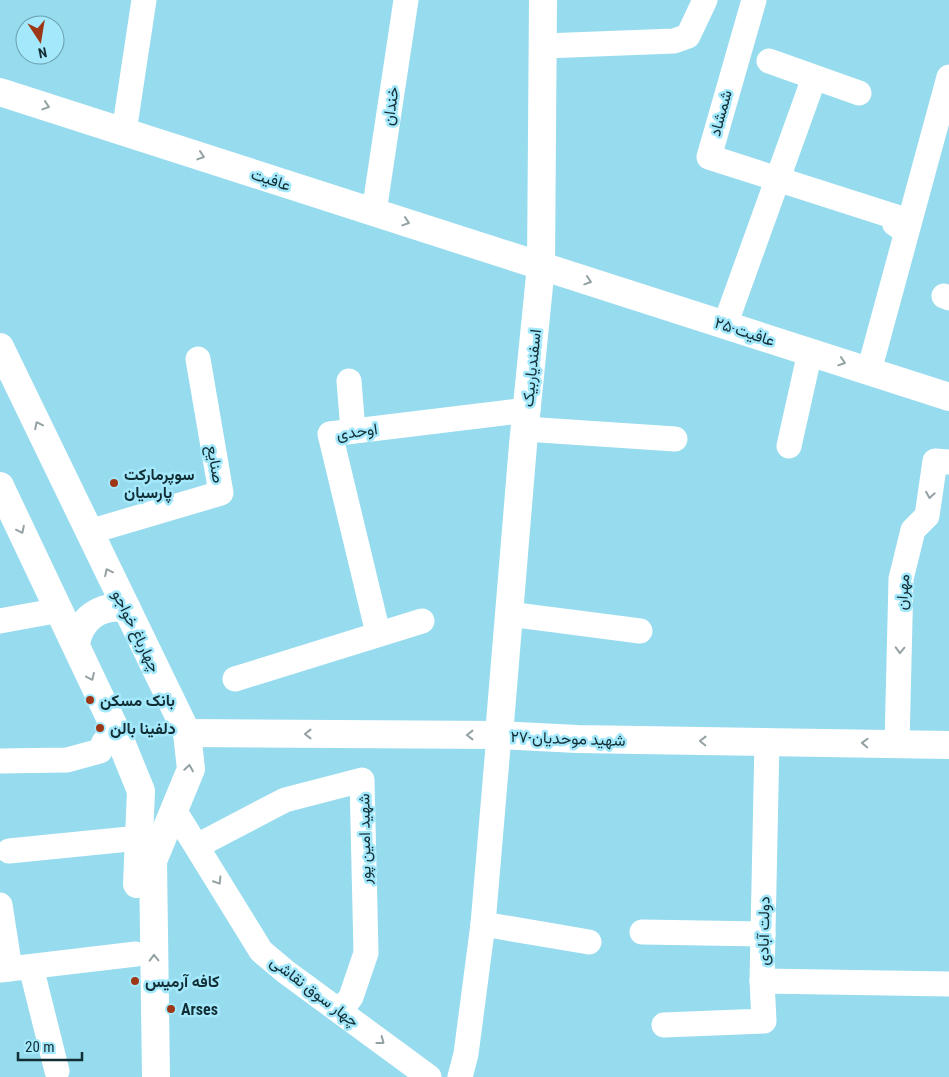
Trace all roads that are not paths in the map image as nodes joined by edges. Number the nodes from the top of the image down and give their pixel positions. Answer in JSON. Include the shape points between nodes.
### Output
{"nodes":[{"id":1,"x":144,"y":0,"type":"edge"},
{"id":2,"x":406,"y":0,"type":"edge"},
{"id":3,"x":544,"y":0,"type":"edge"},
{"id":4,"x":705,"y":0,"type":"edge"},
{"id":5,"x":754,"y":0,"type":"edge"},
{"id":6,"x":544,"y":46,"type":"junction"},
{"id":7,"x":769,"y":61,"type":"dead end"},
{"id":8,"x":949,"y":77,"type":"edge"},
{"id":9,"x":814,"y":78,"type":"junction"},
{"id":10,"x":0,"y":92,"type":"edge"},
{"id":11,"x":859,"y":93,"type":"dead end"},
{"id":12,"x":124,"y":132,"type":"junction"},
{"id":13,"x":939,"y":152,"type":"edge"},
{"id":14,"x":779,"y":178,"type":"junction"},
{"id":15,"x":374,"y":212,"type":"junction"},
{"id":16,"x":906,"y":231,"type":"junction"},
{"id":17,"x":541,"y":266,"type":"junction"},
{"id":18,"x":725,"y":325,"type":"junction"},
{"id":19,"x":0,"y":347,"type":"edge"},
{"id":20,"x":810,"y":352,"type":"junction"},
{"id":21,"x":198,"y":359,"type":"dead end"},
{"id":22,"x":869,"y":371,"type":"junction"},
{"id":23,"x":349,"y":381,"type":"dead end"},
{"id":24,"x":949,"y":397,"type":"edge"},
{"id":25,"x":526,"y":419,"type":"junction"},
{"id":26,"x":353,"y":431,"type":"junction"},
{"id":27,"x":675,"y":439,"type":"dead end"},
{"id":28,"x":789,"y":446,"type":"dead end"},
{"id":29,"x":949,"y":462,"type":"edge"},
{"id":30,"x":0,"y":486,"type":"edge"},
{"id":31,"x":89,"y":532,"type":"junction"},
{"id":32,"x":60,"y":610,"type":"junction"},
{"id":33,"x":127,"y":610,"type":"junction"},
{"id":34,"x":508,"y":614,"type":"junction"},
{"id":35,"x":0,"y":621,"type":"edge"},
{"id":36,"x":422,"y":621,"type":"dead end"},
{"id":37,"x":640,"y":631,"type":"dead end"},
{"id":38,"x":378,"y":633,"type":"junction"},
{"id":39,"x":76,"y":644,"type":"junction"},
{"id":40,"x":235,"y":679,"type":"dead end"},
{"id":41,"x":187,"y":733,"type":"junction"},
{"id":42,"x":499,"y":735,"type":"junction"},
{"id":43,"x":119,"y":737,"type":"junction"},
{"id":44,"x":767,"y":741,"type":"junction"},
{"id":45,"x":897,"y":744,"type":"junction"},
{"id":46,"x":949,"y":745,"type":"edge"},
{"id":47,"x":0,"y":760,"type":"edge"},
{"id":48,"x":141,"y":791,"type":"junction"},
{"id":49,"x":177,"y":801,"type":"junction"},
{"id":50,"x":139,"y":838,"type":"junction"},
{"id":51,"x":196,"y":846,"type":"junction"},
{"id":52,"x":9,"y":851,"type":"dead end"},
{"id":53,"x":0,"y":905,"type":"edge"},
{"id":54,"x":483,"y":924,"type":"junction"},
{"id":55,"x":642,"y":932,"type":"dead end"},
{"id":56,"x":763,"y":934,"type":"junction"},
{"id":57,"x":589,"y":942,"type":"dead end"},
{"id":58,"x":136,"y":954,"type":"junction"},
{"id":59,"x":14,"y":969,"type":"edge"},
{"id":60,"x":762,"y":981,"type":"junction"},
{"id":61,"x":949,"y":984,"type":"edge"},
{"id":62,"x":340,"y":1011,"type":"junction"},
{"id":63,"x":664,"y":1025,"type":"dead end"},
{"id":64,"x":57,"y":1071,"type":"dead end"},
{"id":65,"x":139,"y":1077,"type":"edge"},
{"id":66,"x":156,"y":1077,"type":"edge"},
{"id":67,"x":429,"y":1077,"type":"edge"},
{"id":68,"x":460,"y":1077,"type":"edge"}],
"edges":[{"from":1,"to":12,"type":"street"},
{"from":2,"to":15,"type":"street","name":"خندان"},
{"from":3,"to":6,"type":"main road","name":"اسفندیاربیک"},
{"from":4,"to":6,"type":"street","via":[[688,36],[674,41]]},
{"from":5,"to":14,"type":"street","name":"شمشاد","via":[[709,157]]},
{"from":6,"to":17,"type":"main road","name":"اسفندیاربیک"},
{"from":7,"to":9,"type":"street"},
{"from":8,"to":13,"type":"street"},
{"from":9,"to":11,"type":"street"},
{"from":9,"to":14,"type":"street"},
{"from":10,"to":12,"type":"main road","name":"عافیت","one_way":true},
{"from":12,"to":15,"type":"main road","name":"عافیت","one_way":true},
{"from":13,"to":16,"type":"street"},
{"from":14,"to":16,"type":"street","via":[[896,217],[895,224]]},
{"from":14,"to":18,"type":"street"},
{"from":15,"to":17,"type":"main road","name":"عافیت","one_way":true},
{"from":16,"to":22,"type":"street"},
{"from":17,"to":18,"type":"main road","name":"۲۵-عافیت","one_way":true},
{"from":17,"to":25,"type":"main road","name":"اسفندیاربیک"},
{"from":18,"to":20,"type":"main road","name":"۲۵-عافیت"},
{"from":31,"to":19,"type":"main road","name":"چهارباغ خواجو","one_way":true},
{"from":20,"to":22,"type":"main road","name":"۲۵-عافیت","one_way":true},
{"from":20,"to":28,"type":"street"},
{"from":21,"to":31,"type":"street","name":"صنایع","via":[[221,494]]},
{"from":22,"to":24,"type":"main road","name":"۲۵-عافیت"},
{"from":23,"to":26,"type":"street"},
{"from":25,"to":26,"type":"street","name":"اوحدی"},
{"from":25,"to":27,"type":"street","name":"اوحدی"},
{"from":25,"to":34,"type":"main road","name":"اسفندیاربیک"},
{"from":26,"to":38,"type":"street","name":"اوحدی","via":[[330,434]]},
{"from":29,"to":45,"type":"street","name":"مهران","one_way":true,"via":[[936,461],[927,516],[912,530],[901,579]]},
{"from":30,"to":32,"type":"main road","one_way":true},
{"from":33,"to":31,"type":"main road","name":"چهارباغ خواجو","one_way":true},
{"from":32,"to":35,"type":"street"},
{"from":32,"to":39,"type":"main road"},
{"from":33,"to":39,"type":"main road","via":[[110,608],[94,614],[81,628]]},
{"from":33,"to":41,"type":"main road","name":"چهارباغ خواجو"},
{"from":34,"to":37,"type":"street"},
{"from":34,"to":42,"type":"main road","name":"اسفندیاربیک"},
{"from":36,"to":38,"type":"street"},
{"from":38,"to":40,"type":"street"},
{"from":39,"to":43,"type":"main road","one_way":true},
{"from":42,"to":41,"type":"main road","name":"۲۷-شهید موحدیان","one_way":true},
{"from":49,"to":41,"type":"main road","name":"چهارباغ خواجو","one_way":true,"via":[[191,769]]},
{"from":44,"to":42,"type":"main road","name":"۲۷-شهید موحدیان","one_way":true},
{"from":42,"to":54,"type":"street"},
{"from":43,"to":47,"type":"street","via":[[104,742],[100,751]]},
{"from":43,"to":48,"type":"main road"},
{"from":45,"to":44,"type":"main road","name":"۲۷-شهید موحدیان","one_way":true},
{"from":44,"to":56,"type":"street","name":"دولت آبادی"},
{"from":45,"to":46,"type":"main road","name":"۲۷-شهید موحدیان"},
{"from":48,"to":49,"type":"main road","via":[[149,799]]},
{"from":48,"to":50,"type":"main road"},
{"from":49,"to":51,"type":"street","name":"چهار سوق نقاشی"},
{"from":66,"to":49,"type":"main road","name":"چهارباغ خواجو","one_way":true,"via":[[153,861]]},
{"from":50,"to":52,"type":"street"},
{"from":50,"to":58,"type":"main road","via":[[134,927]]},
{"from":51,"to":62,"type":"street","name":"چهار سوق نقاشی","one_way":true,"via":[[261,951]]},
{"from":51,"to":62,"type":"street","name":"شهید امین پور","via":[[285,800],[362,780],[366,953],[351,997]]},
{"from":53,"to":59,"type":"street"},
{"from":54,"to":57,"type":"street"},
{"from":54,"to":68,"type":"street","via":[[466,1054]]},
{"from":55,"to":56,"type":"street"},
{"from":56,"to":60,"type":"street","name":"دولت آبادی"},
{"from":58,"to":59,"type":"street"},
{"from":58,"to":65,"type":"main road"},
{"from":59,"to":64,"type":"street"},
{"from":60,"to":61,"type":"street"},
{"from":60,"to":63,"type":"street","name":"دولت آبادی","via":[[764,1021]]},
{"from":62,"to":67,"type":"street","name":"چهار سوق نقاشی","one_way":true}]}
